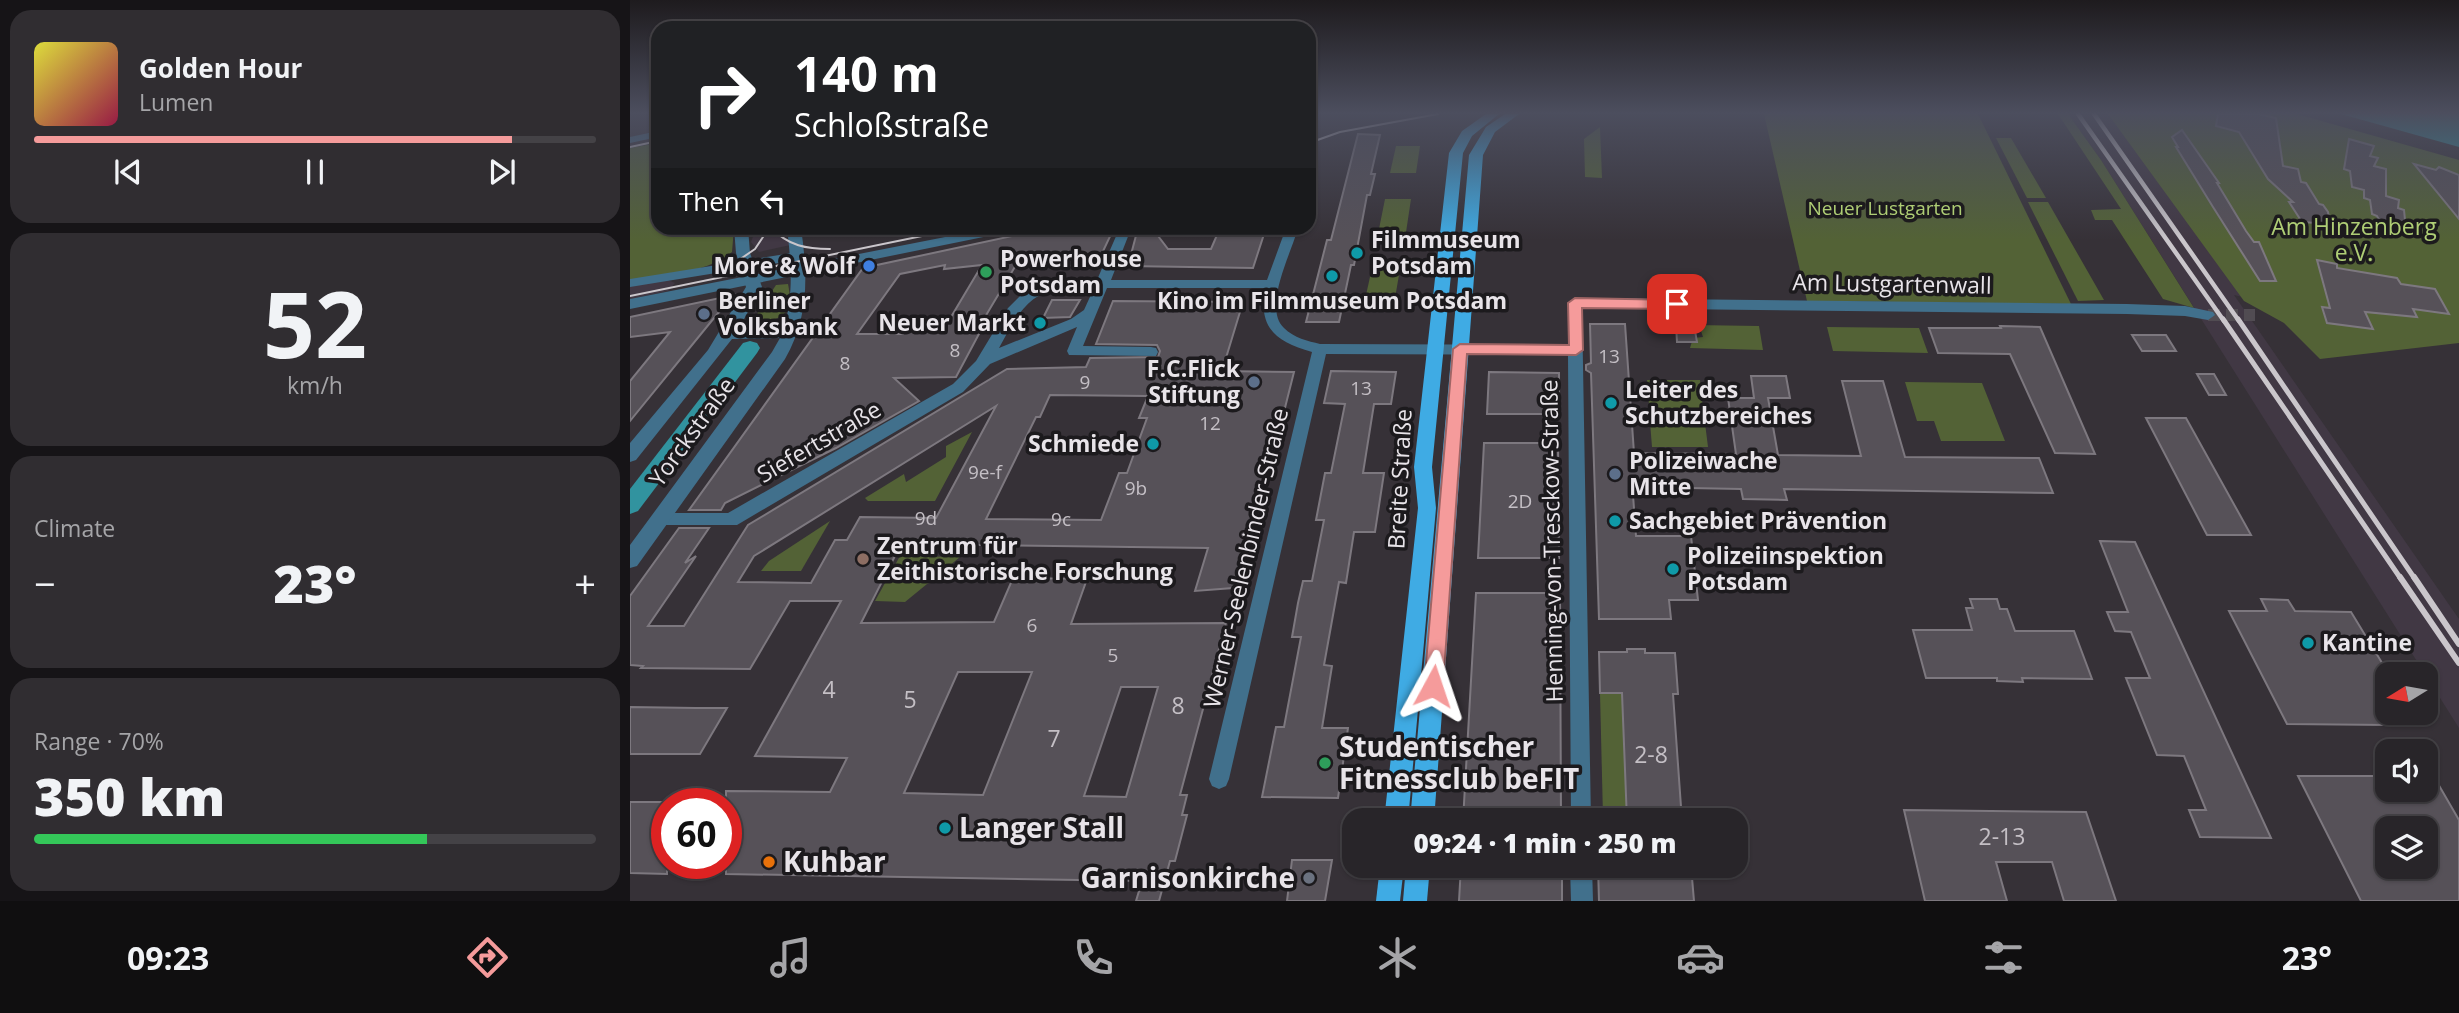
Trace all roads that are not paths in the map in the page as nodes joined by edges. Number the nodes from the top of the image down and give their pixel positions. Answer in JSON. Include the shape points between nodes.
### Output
{"nodes":[{"id":1,"x":1456,"y":156,"type":"edge"},
{"id":2,"x":1476,"y":156,"type":"edge"},
{"id":3,"x":741,"y":235,"type":"edge"},
{"id":4,"x":795,"y":235,"type":"edge"},
{"id":5,"x":959,"y":235,"type":"edge"},
{"id":6,"x":1124,"y":235,"type":"edge"},
{"id":7,"x":1290,"y":235,"type":"edge"},
{"id":8,"x":798,"y":258,"type":"junction"},
{"id":9,"x":750,"y":272,"type":"junction"},
{"id":10,"x":630,"y":283,"type":"edge"},
{"id":11,"x":1103,"y":284,"type":"junction"},
{"id":12,"x":1274,"y":284,"type":"junction"},
{"id":13,"x":1575,"y":303,"type":"joint"},
{"id":14,"x":630,"y":304,"type":"edge"},
{"id":15,"x":1090,"y":313,"type":"junction"},
{"id":16,"x":2208,"y":315,"type":"tunnel mouth"},
{"id":17,"x":792,"y":331,"type":"junction"},
{"id":18,"x":727,"y":334,"type":"junction"},
{"id":19,"x":1320,"y":349,"type":"junction"},
{"id":20,"x":1435,"y":349,"type":"junction"},
{"id":21,"x":1460,"y":349,"type":"junction"},
{"id":22,"x":1576,"y":350,"type":"junction"},
{"id":23,"x":1151,"y":352,"type":"dead end"},
{"id":24,"x":985,"y":360,"type":"junction"},
{"id":25,"x":630,"y":455,"type":"edge"},
{"id":26,"x":659,"y":520,"type":"junction"},
{"id":27,"x":630,"y":560,"type":"edge"},
{"id":28,"x":1220,"y":779,"type":"dead end"},
{"id":29,"x":1397,"y":808,"type":"edge"},
{"id":30,"x":1423,"y":808,"type":"edge"},
{"id":31,"x":1581,"y":808,"type":"edge"},
{"id":32,"x":1391,"y":878,"type":"edge"},
{"id":33,"x":1417,"y":878,"type":"edge"},
{"id":34,"x":1581,"y":878,"type":"edge"},
{"id":35,"x":1388,"y":901,"type":"edge"},
{"id":36,"x":1415,"y":901,"type":"edge"},
{"id":37,"x":1582,"y":901,"type":"edge"}],
"edges":[{"from":1,"to":20,"type":"main road","name":"Breite Straße"},
{"from":2,"to":21,"type":"main road"},
{"from":3,"to":9,"type":"street"},
{"from":4,"to":8,"type":"street","name":"Yorckstraße"},
{"from":5,"to":8,"type":"street"},
{"from":6,"to":11,"type":"street"},
{"from":7,"to":12,"type":"street"},
{"from":8,"to":9,"type":"street"},
{"from":8,"to":17,"type":"street","name":"Yorckstraße","via":[[800,286]]},
{"from":9,"to":10,"type":"street"},
{"from":9,"to":14,"type":"street"},
{"from":9,"to":18,"type":"street","name":"Yorckstraße","via":[[754,287]]},
{"from":11,"to":12,"type":"street"},
{"from":11,"to":15,"type":"street"},
{"from":11,"to":24,"type":"street","via":[[1052,284],[1026,294]]},
{"from":12,"to":19,"type":"street","via":[[1268,314],[1279,335],[1296,345]]},
{"from":13,"to":16,"type":"street","name":"Am Lustgartenwall","via":[[2127,309]]},
{"from":13,"to":22,"type":"street","name":"Henning-von-Tresckow-Straße"},
{"from":15,"to":23,"type":"street","via":[[1074,351]]},
{"from":15,"to":24,"type":"street"},
{"from":17,"to":18,"type":"street"},
{"from":17,"to":26,"type":"street","name":"Yorckstraße"},
{"from":18,"to":25,"type":"street","name":"Yorckstraße"},
{"from":19,"to":20,"type":"street"},
{"from":19,"to":28,"type":"street","name":"Werner-Seelenbinder-Straße"},
{"from":20,"to":21,"type":"street"},
{"from":20,"to":29,"type":"main road","name":"Breite Straße","via":[[1423,467],[1427,508]]},
{"from":21,"to":22,"type":"street"},
{"from":21,"to":30,"type":"main road"},
{"from":22,"to":31,"type":"street","name":"Henning-von-Tresckow-Straße"},
{"from":24,"to":26,"type":"street","name":"Siefertstraße","via":[[958,388],[731,520]]},
{"from":26,"to":27,"type":"street","name":"Yorckstraße"},
{"from":32,"to":35,"type":"main road"},
{"from":33,"to":36,"type":"main road"},
{"from":34,"to":37,"type":"street"}]}
